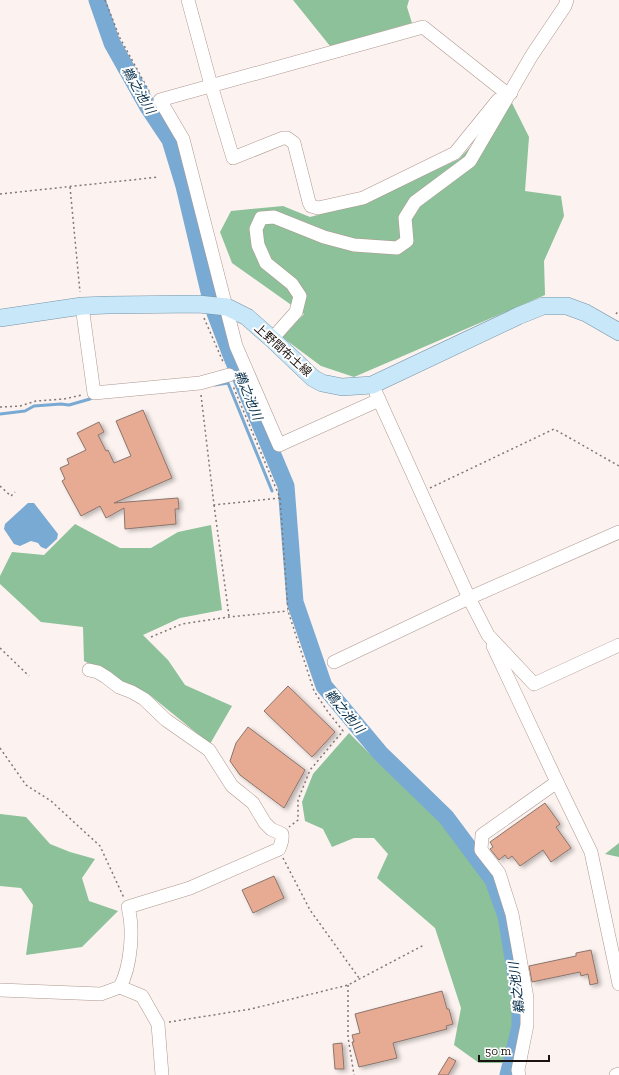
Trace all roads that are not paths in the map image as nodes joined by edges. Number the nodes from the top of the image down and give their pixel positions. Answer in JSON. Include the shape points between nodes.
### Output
{"nodes":[{"id":1,"x":188,"y":0,"type":"edge"},
{"id":2,"x":567,"y":0,"type":"edge"},
{"id":3,"x":211,"y":85,"type":"junction"},
{"id":4,"x":508,"y":93,"type":"junction"},
{"id":5,"x":82,"y":306,"type":"junction"},
{"id":6,"x":226,"y":307,"type":"junction"},
{"id":7,"x":0,"y":318,"type":"edge"},
{"id":8,"x":619,"y":332,"type":"edge"},
{"id":9,"x":272,"y":339,"type":"junction"},
{"id":10,"x":229,"y":375,"type":"road end"},
{"id":11,"x":376,"y":393,"type":"junction"},
{"id":12,"x":619,"y":532,"type":"edge"},
{"id":13,"x":469,"y":598,"type":"junction"},
{"id":14,"x":488,"y":635,"type":"junction"},
{"id":15,"x":619,"y":645,"type":"edge"},
{"id":16,"x":334,"y":662,"type":"dead end"},
{"id":17,"x":89,"y":670,"type":"dead end"},
{"id":18,"x":556,"y":782,"type":"junction"},
{"id":19,"x":619,"y":984,"type":"edge"},
{"id":20,"x":120,"y":987,"type":"junction"},
{"id":21,"x":0,"y":990,"type":"edge"},
{"id":22,"x":619,"y":1074,"type":"edge"},
{"id":23,"x":162,"y":1075,"type":"edge"},
{"id":24,"x":519,"y":1075,"type":"edge"},
{"id":25,"x":616,"y":1075,"type":"edge"}],
"edges":[{"from":1,"to":3,"type":"street"},
{"from":2,"to":4,"type":"street"},
{"from":3,"to":4,"type":"street","via":[[422,27]]},
{"from":3,"to":4,"type":"street","via":[[233,158],[283,138],[289,139],[294,143],[308,202],[318,208],[363,198],[455,153]]},
{"from":3,"to":6,"type":"street","via":[[160,100],[183,139]]},
{"from":4,"to":9,"type":"street","via":[[470,161],[415,202],[405,218],[406,241],[397,248],[354,245],[324,237],[274,217],[261,218],[256,229],[258,245],[266,263],[292,284],[300,296],[296,312]]},
{"from":5,"to":6,"type":"main road","name":"上野間布土線","via":[[198,304]]},
{"from":5,"to":7,"type":"main road","name":"上野間布土線"},
{"from":5,"to":10,"type":"street","via":[[94,393],[200,383]]},
{"from":6,"to":9,"type":"main road","name":"上野間布土線","via":[[247,317]]},
{"from":6,"to":11,"type":"street","via":[[236,346],[279,445]]},
{"from":8,"to":11,"type":"main road","name":"上野間布土線","via":[[586,313],[567,306],[542,306],[518,316]]},
{"from":9,"to":11,"type":"main road","name":"上野間布土線","via":[[312,378],[322,383]]},
{"from":11,"to":13,"type":"street"},
{"from":12,"to":13,"type":"street"},
{"from":13,"to":14,"type":"street"},
{"from":13,"to":16,"type":"street"},
{"from":14,"to":15,"type":"street","via":[[534,684]]},
{"from":14,"to":18,"type":"street"},
{"from":17,"to":20,"type":"street","via":[[98,672],[119,687],[144,699],[166,720],[209,750],[232,786],[253,803],[270,829],[282,834],[283,838],[279,849],[190,888],[128,907],[132,927],[127,968]]},
{"from":18,"to":19,"type":"street","via":[[591,852]]},
{"from":18,"to":24,"type":"street","via":[[482,835],[481,850],[499,873],[512,914],[527,998],[527,1025]]},
{"from":20,"to":21,"type":"street","via":[[101,994]]},
{"from":20,"to":23,"type":"street","via":[[142,996],[158,1024]]},
{"from":22,"to":25,"type":"street"}]}
